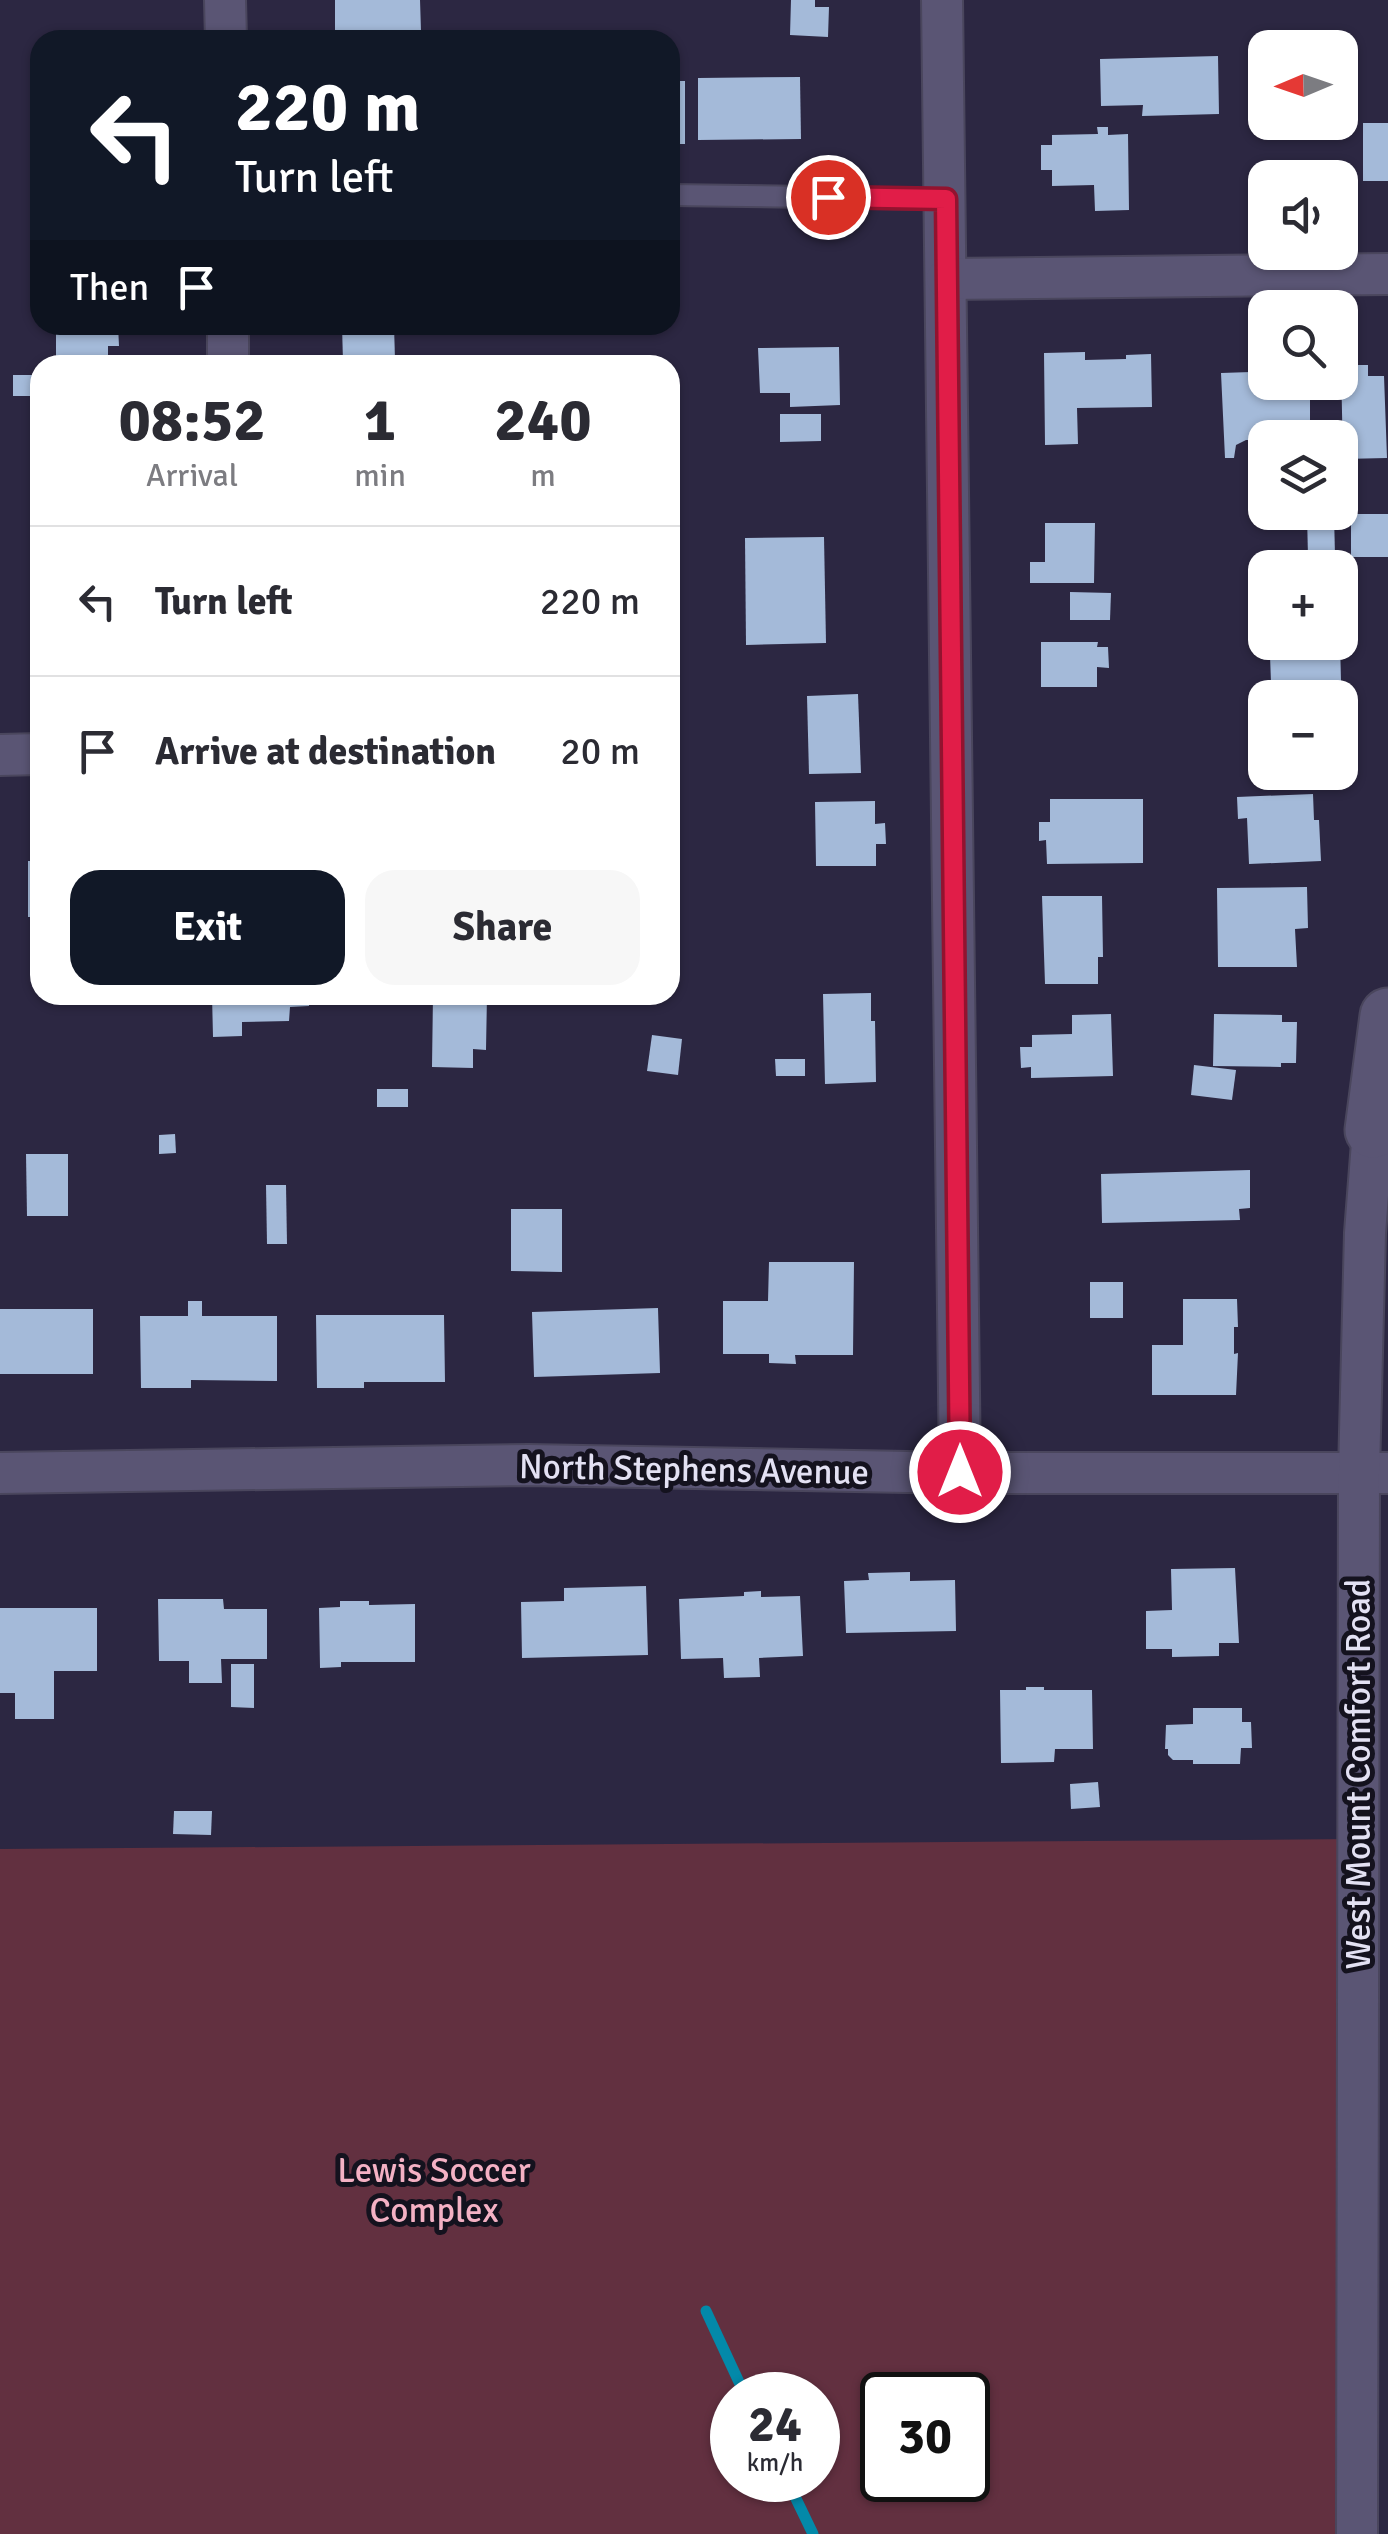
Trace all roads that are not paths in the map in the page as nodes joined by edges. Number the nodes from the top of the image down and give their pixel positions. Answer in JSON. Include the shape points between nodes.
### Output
{"nodes":[{"id":1,"x":225,"y":0,"type":"edge"},
{"id":2,"x":942,"y":0,"type":"edge"},
{"id":3,"x":226,"y":30,"type":"edge"},
{"id":4,"x":680,"y":195,"type":"edge"},
{"id":5,"x":946,"y":199,"type":"junction"},
{"id":6,"x":1388,"y":274,"type":"edge"},
{"id":7,"x":947,"y":279,"type":"junction"},
{"id":8,"x":30,"y":754,"type":"edge"},
{"id":9,"x":0,"y":755,"type":"edge"},
{"id":10,"x":1388,"y":1016,"type":"edge"},
{"id":11,"x":1373,"y":1130,"type":"joint"},
{"id":12,"x":960,"y":1472,"type":"junction"},
{"id":13,"x":1373,"y":1472,"type":"edge"},
{"id":14,"x":0,"y":1473,"type":"edge"},
{"id":15,"x":1356,"y":2534,"type":"edge"}],
"edges":[{"from":1,"to":3,"type":"street"},
{"from":2,"to":5,"type":"street"},
{"from":4,"to":5,"type":"lane"},
{"from":5,"to":7,"type":"street"},
{"from":6,"to":7,"type":"street"},
{"from":7,"to":12,"type":"street"},
{"from":8,"to":9,"type":"street"},
{"from":10,"to":11,"type":"street","name":"West Mount Comfort Road"},
{"from":11,"to":13,"type":"street","name":"West Mount Comfort Road","via":[[1364,1232]]},
{"from":12,"to":13,"type":"street","name":"North Stephens Avenue"},
{"from":12,"to":14,"type":"street","name":"North Stephens Avenue","via":[[528,1465]]},
{"from":13,"to":15,"type":"street","name":"West Mount Comfort Road"}]}
